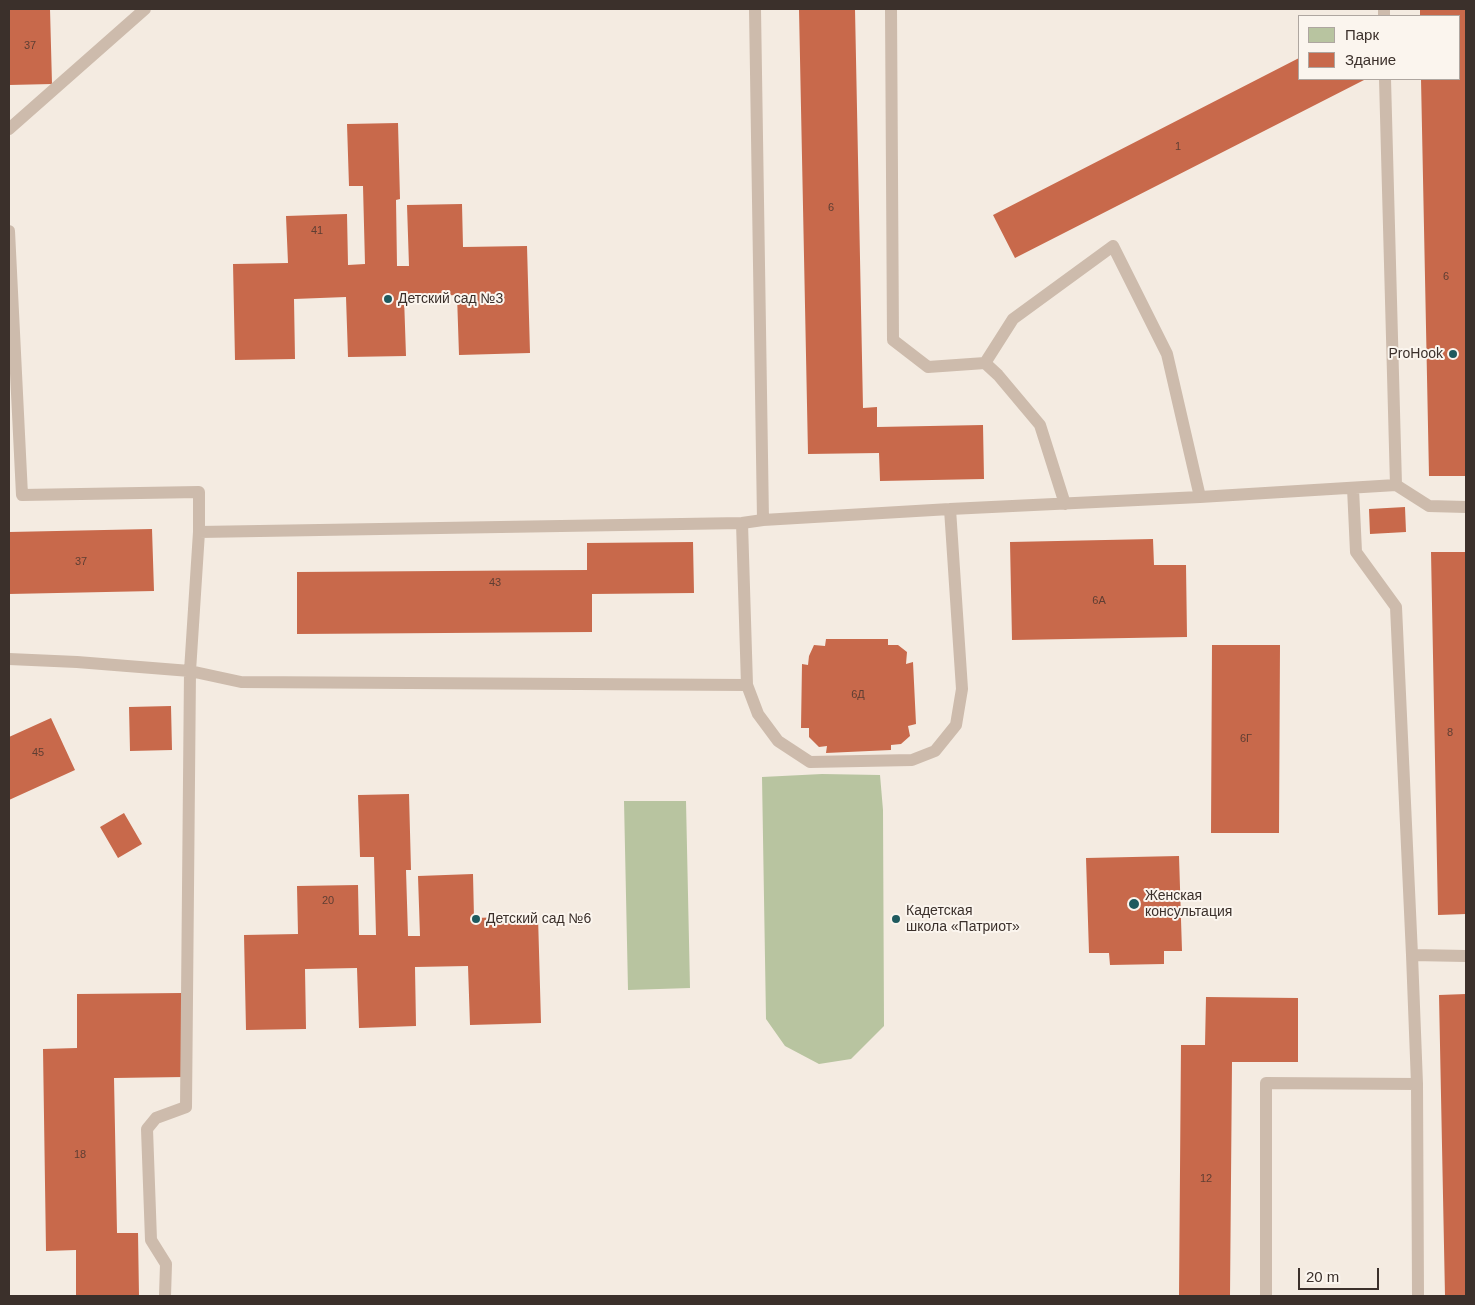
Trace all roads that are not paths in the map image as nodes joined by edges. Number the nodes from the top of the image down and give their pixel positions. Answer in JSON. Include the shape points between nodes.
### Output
{"nodes":[{"id":1,"x":145,"y":9,"type":"edge"},
{"id":2,"x":755,"y":9,"type":"edge"},
{"id":3,"x":891,"y":9,"type":"edge"},
{"id":4,"x":1385,"y":80,"type":"edge"},
{"id":5,"x":9,"y":129,"type":"edge"},
{"id":6,"x":9,"y":231,"type":"edge"},
{"id":7,"x":985,"y":364,"type":"junction"},
{"id":8,"x":1396,"y":485,"type":"junction"},
{"id":9,"x":1353,"y":488,"type":"junction"},
{"id":10,"x":1200,"y":497,"type":"junction"},
{"id":11,"x":1065,"y":504,"type":"junction"},
{"id":12,"x":1466,"y":506,"type":"edge"},
{"id":13,"x":950,"y":509,"type":"junction"},
{"id":14,"x":763,"y":520,"type":"junction"},
{"id":15,"x":742,"y":523,"type":"junction"},
{"id":16,"x":199,"y":532,"type":"junction"},
{"id":17,"x":9,"y":660,"type":"edge"},
{"id":18,"x":190,"y":671,"type":"junction"},
{"id":19,"x":747,"y":685,"type":"junction"},
{"id":20,"x":1412,"y":955,"type":"junction"},
{"id":21,"x":1466,"y":956,"type":"edge"},
{"id":22,"x":1417,"y":1084,"type":"junction"},
{"id":23,"x":165,"y":1296,"type":"edge"},
{"id":24,"x":1266,"y":1296,"type":"edge"},
{"id":25,"x":1418,"y":1296,"type":"edge"}],
"edges":[{"from":1,"to":5,"type":"lane"},
{"from":2,"to":14,"type":"lane"},
{"from":3,"to":7,"type":"lane","via":[[893,340],[928,367]]},
{"from":4,"to":8,"type":"lane"},
{"from":6,"to":16,"type":"lane","via":[[22,495],[199,492]]},
{"from":7,"to":10,"type":"lane","via":[[1013,319],[1114,246],[1167,354]]},
{"from":7,"to":11,"type":"lane","via":[[1040,425]]},
{"from":8,"to":9,"type":"lane"},
{"from":8,"to":12,"type":"lane","via":[[1429,506]]},
{"from":9,"to":10,"type":"lane"},
{"from":9,"to":20,"type":"lane","via":[[1356,552],[1396,607]]},
{"from":10,"to":11,"type":"lane"},
{"from":11,"to":13,"type":"lane"},
{"from":13,"to":14,"type":"lane"},
{"from":13,"to":19,"type":"lane","via":[[962,689],[956,726],[936,751],[912,760],[810,762],[778,741],[758,714]]},
{"from":14,"to":15,"type":"lane"},
{"from":15,"to":16,"type":"lane"},
{"from":15,"to":19,"type":"lane"},
{"from":16,"to":18,"type":"lane"},
{"from":17,"to":18,"type":"lane"},
{"from":18,"to":19,"type":"lane","via":[[241,682]]},
{"from":18,"to":23,"type":"lane","via":[[186,1107],[156,1118],[147,1128],[151,1240],[166,1264]]},
{"from":20,"to":21,"type":"lane"},
{"from":20,"to":22,"type":"lane"},
{"from":22,"to":24,"type":"lane","via":[[1266,1083]]},
{"from":22,"to":25,"type":"lane"}]}
